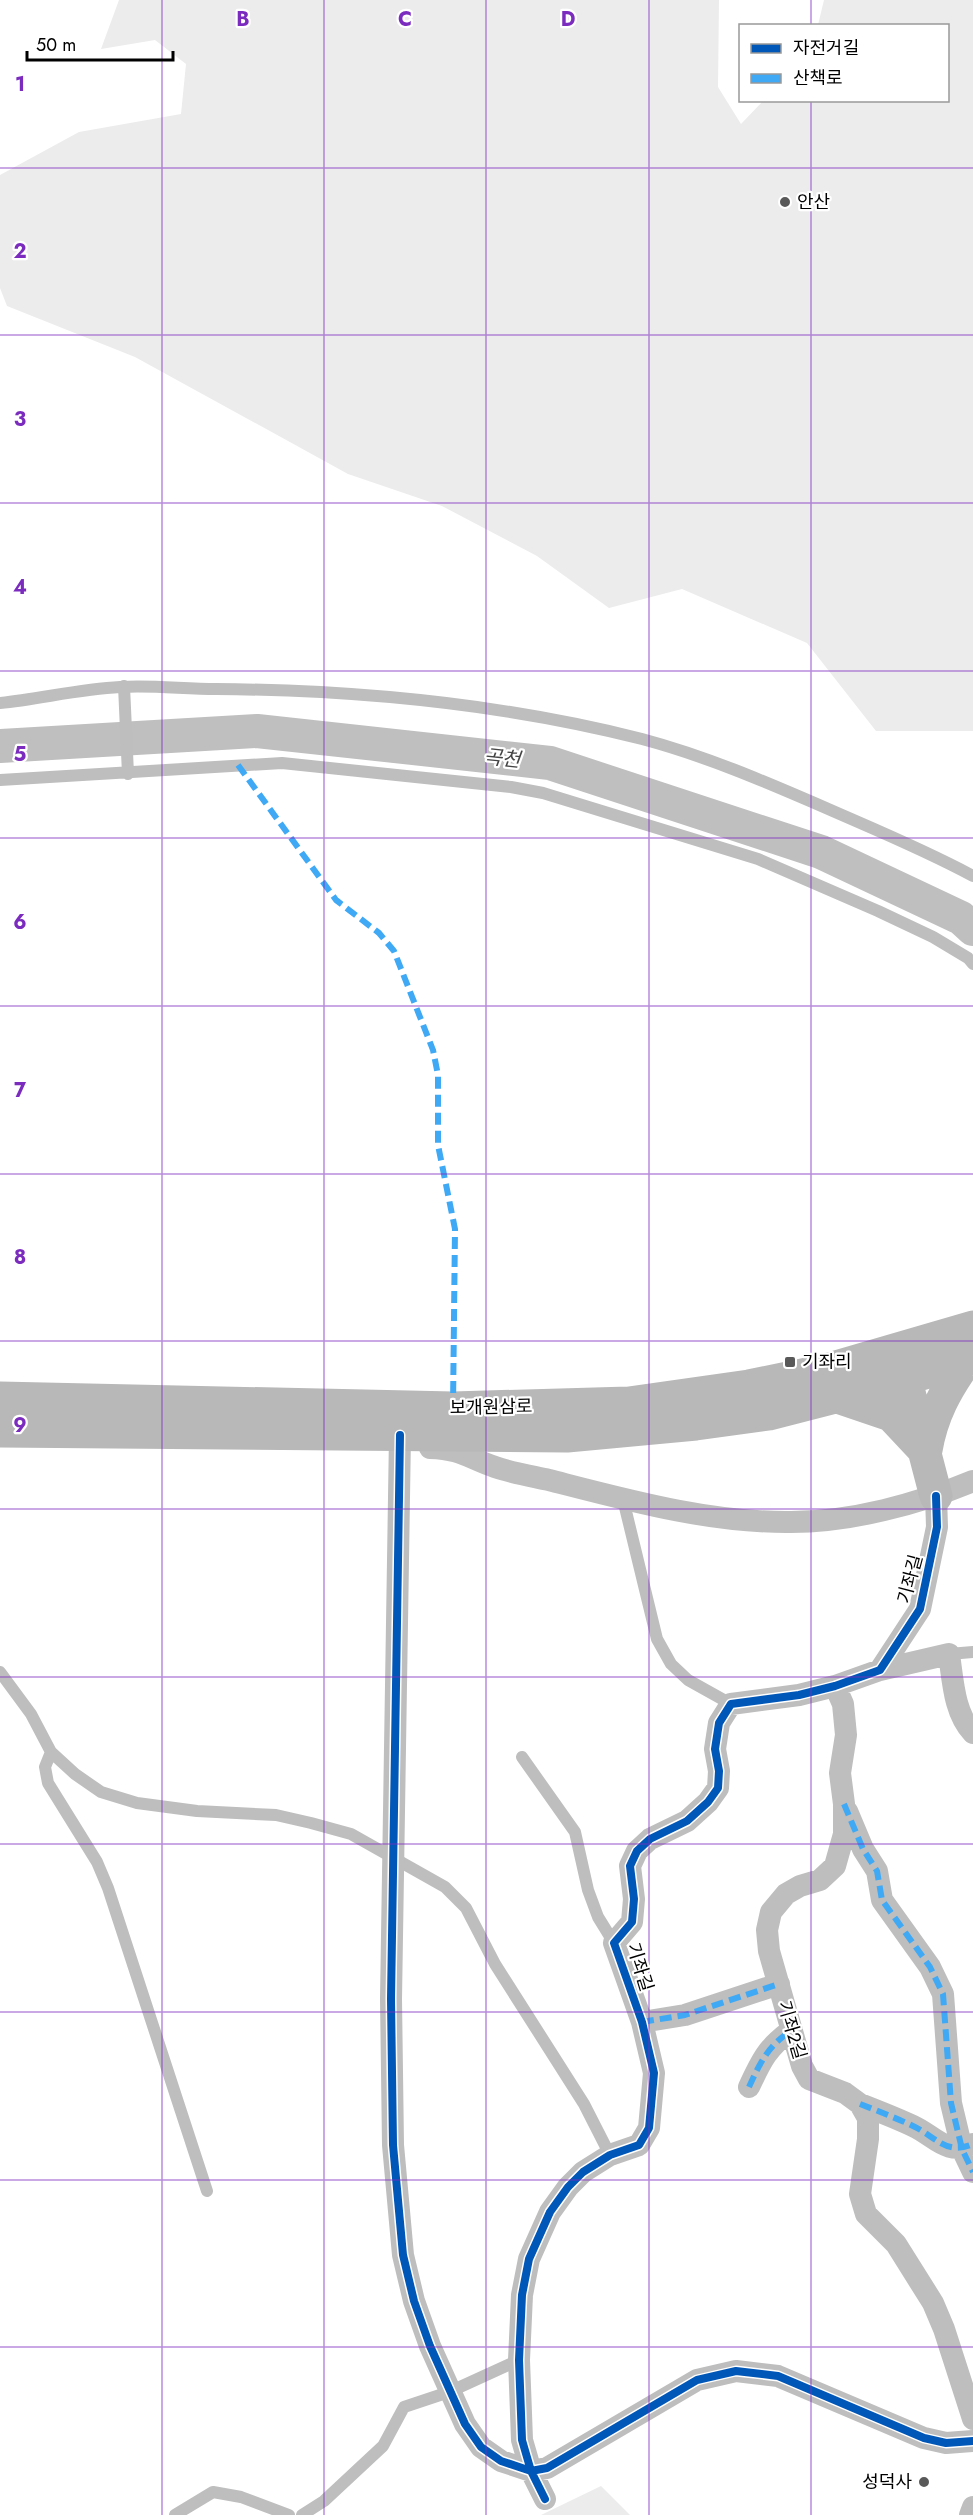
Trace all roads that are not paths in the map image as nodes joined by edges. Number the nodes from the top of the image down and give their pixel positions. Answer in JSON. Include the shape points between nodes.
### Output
{"nodes":[{"id":1,"x":124,"y":686,"type":"junction"},
{"id":2,"x":0,"y":703,"type":"edge"},
{"id":3,"x":128,"y":774,"type":"junction"},
{"id":4,"x":0,"y":780,"type":"edge"},
{"id":5,"x":973,"y":876,"type":"edge"},
{"id":6,"x":973,"y":964,"type":"edge"},
{"id":7,"x":973,"y":1327,"type":"edge"},
{"id":8,"x":970,"y":1359,"type":"edge"},
{"id":9,"x":902,"y":1364,"type":"junction"},
{"id":10,"x":835,"y":1396,"type":"junction"},
{"id":11,"x":0,"y":1398,"type":"edge"},
{"id":12,"x":0,"y":1431,"type":"edge"},
{"id":13,"x":400,"y":1442,"type":"junction"},
{"id":14,"x":925,"y":1452,"type":"junction"},
{"id":15,"x":973,"y":1481,"type":"edge"},
{"id":16,"x":936,"y":1496,"type":"junction"},
{"id":17,"x":623,"y":1499,"type":"junction"},
{"id":18,"x":973,"y":1652,"type":"edge"},
{"id":19,"x":949,"y":1654,"type":"junction"},
{"id":20,"x":880,"y":1670,"type":"junction"},
{"id":21,"x":0,"y":1671,"type":"edge"},
{"id":22,"x":835,"y":1686,"type":"junction"},
{"id":23,"x":731,"y":1704,"type":"junction"},
{"id":24,"x":973,"y":1733,"type":"edge"},
{"id":25,"x":51,"y":1752,"type":"junction"},
{"id":26,"x":522,"y":1757,"type":"dead end"},
{"id":27,"x":844,"y":1804,"type":"junction"},
{"id":28,"x":392,"y":1858,"type":"junction"},
{"id":29,"x":614,"y":1943,"type":"junction"},
{"id":30,"x":779,"y":1984,"type":"junction"},
{"id":31,"x":642,"y":2022,"type":"junction"},
{"id":32,"x":792,"y":2030,"type":"junction"},
{"id":33,"x":749,"y":2087,"type":"dead end"},
{"id":34,"x":860,"y":2104,"type":"junction"},
{"id":35,"x":968,"y":2146,"type":"edge"},
{"id":36,"x":610,"y":2156,"type":"junction"},
{"id":37,"x":973,"y":2172,"type":"edge"},
{"id":38,"x":207,"y":2191,"type":"dead end"},
{"id":39,"x":519,"y":2360,"type":"junction"},
{"id":40,"x":449,"y":2392,"type":"junction"},
{"id":41,"x":973,"y":2419,"type":"edge"},
{"id":42,"x":973,"y":2441,"type":"edge"},
{"id":43,"x":531,"y":2471,"type":"junction"},
{"id":44,"x":545,"y":2499,"type":"dead end"},
{"id":45,"x":973,"y":2507,"type":"edge"},
{"id":46,"x":175,"y":2515,"type":"edge"},
{"id":47,"x":289,"y":2515,"type":"edge"},
{"id":48,"x":302,"y":2515,"type":"edge"},
{"id":49,"x":970,"y":2515,"type":"edge"}],
"edges":[{"from":1,"to":2,"type":"lane"},
{"from":1,"to":3,"type":"lane"},
{"from":1,"to":5,"type":"lane","via":[[287,689],[443,704],[564,722],[726,765],[933,854]]},
{"from":3,"to":4,"type":"lane"},
{"from":3,"to":6,"type":"lane","via":[[282,763],[543,793],[758,859],[924,933]]},
{"from":7,"to":9,"type":"main road","name":"보개원삼로"},
{"from":8,"to":9,"type":"main road","name":"보개원삼로"},
{"from":8,"to":14,"type":"main road","via":[[940,1402]]},
{"from":9,"to":10,"type":"main road","name":"보개원삼로"},
{"from":9,"to":11,"type":"main road","name":"보개원삼로","via":[[822,1371],[750,1386],[629,1403],[453,1407]]},
{"from":9,"to":14,"type":"main road"},
{"from":10,"to":13,"type":"main road","name":"보개원삼로","via":[[769,1414],[630,1431]]},
{"from":10,"to":14,"type":"main road","via":[[891,1415]]},
{"from":12,"to":13,"type":"main road","name":"보개원삼로"},
{"from":13,"to":17,"type":"street","name":"보개원삼로","via":[[458,1451],[495,1467]]},
{"from":13,"to":28,"type":"street"},
{"from":14,"to":16,"type":"main road"},
{"from":15,"to":16,"type":"street","name":"보개원삼로"},
{"from":16,"to":17,"type":"street","name":"보개원삼로","via":[[831,1520],[791,1522],[746,1520]]},
{"from":16,"to":20,"type":"street","name":"기좌길","via":[[937,1527],[920,1610]]},
{"from":17,"to":23,"type":"lane","via":[[657,1640],[671,1664],[688,1680]]},
{"from":18,"to":19,"type":"lane"},
{"from":19,"to":20,"type":"street"},
{"from":19,"to":24,"type":"street","via":[[954,1692],[964,1724]]},
{"from":20,"to":22,"type":"street"},
{"from":21,"to":25,"type":"lane","via":[[31,1714]]},
{"from":22,"to":23,"type":"street"},
{"from":22,"to":27,"type":"street","name":"기좌2길","via":[[843,1704],[846,1735],[840,1773]]},
{"from":23,"to":29,"type":"street","name":"기좌길","via":[[719,1723],[715,1749],[718,1788],[687,1821],[650,1839],[637,1851],[630,1866],[632,1922]]},
{"from":25,"to":28,"type":"lane","via":[[101,1792],[137,1803],[197,1811],[276,1815],[351,1834]]},
{"from":25,"to":38,"type":"lane","via":[[45,1767],[48,1783],[97,1862],[108,1888]]},
{"from":26,"to":29,"type":"lane","via":[[575,1832],[588,1890]]},
{"from":27,"to":30,"type":"street","name":"기좌2길","via":[[844,1834],[835,1866],[820,1880],[786,1894],[771,1912],[767,1930],[769,1951]]},
{"from":27,"to":35,"type":"street","via":[[877,1871],[882,1900],[930,1967],[943,1994],[951,2103]]},
{"from":28,"to":36,"type":"lane","via":[[445,1887],[466,1908],[495,1964],[584,2104]]},
{"from":28,"to":40,"type":"street","via":[[392,2077],[397,2206],[414,2301]]},
{"from":29,"to":31,"type":"street","name":"기좌길"},
{"from":30,"to":31,"type":"street","via":[[685,2015]]},
{"from":30,"to":32,"type":"street","name":"기좌2길"},
{"from":31,"to":36,"type":"street","name":"기좌길","via":[[654,2073],[649,2128],[639,2145]]},
{"from":32,"to":33,"type":"street","via":[[776,2041]]},
{"from":32,"to":34,"type":"street","name":"기좌2길","via":[[809,2079],[845,2093]]},
{"from":34,"to":35,"type":"street","name":"기좌2길","via":[[916,2127],[938,2143]]},
{"from":34,"to":41,"type":"street","via":[[868,2118],[860,2194],[866,2214],[897,2244],[933,2303]]},
{"from":35,"to":37,"type":"street"},
{"from":36,"to":39,"type":"street","name":"기좌길","via":[[583,2172],[550,2212],[530,2259],[522,2295]]},
{"from":39,"to":40,"type":"lane"},
{"from":39,"to":43,"type":"street","name":"기좌길","via":[[522,2440]]},
{"from":40,"to":43,"type":"street","via":[[481,2447],[501,2461]]},
{"from":40,"to":48,"type":"lane","via":[[404,2407],[383,2446],[324,2501]]},
{"from":42,"to":43,"type":"street","via":[[946,2443],[924,2438],[778,2376],[736,2371],[697,2380],[547,2468]]},
{"from":43,"to":44,"type":"street","name":"기좌길"},
{"from":45,"to":49,"type":"street"},
{"from":46,"to":47,"type":"lane","via":[[213,2492],[241,2497]]}]}
